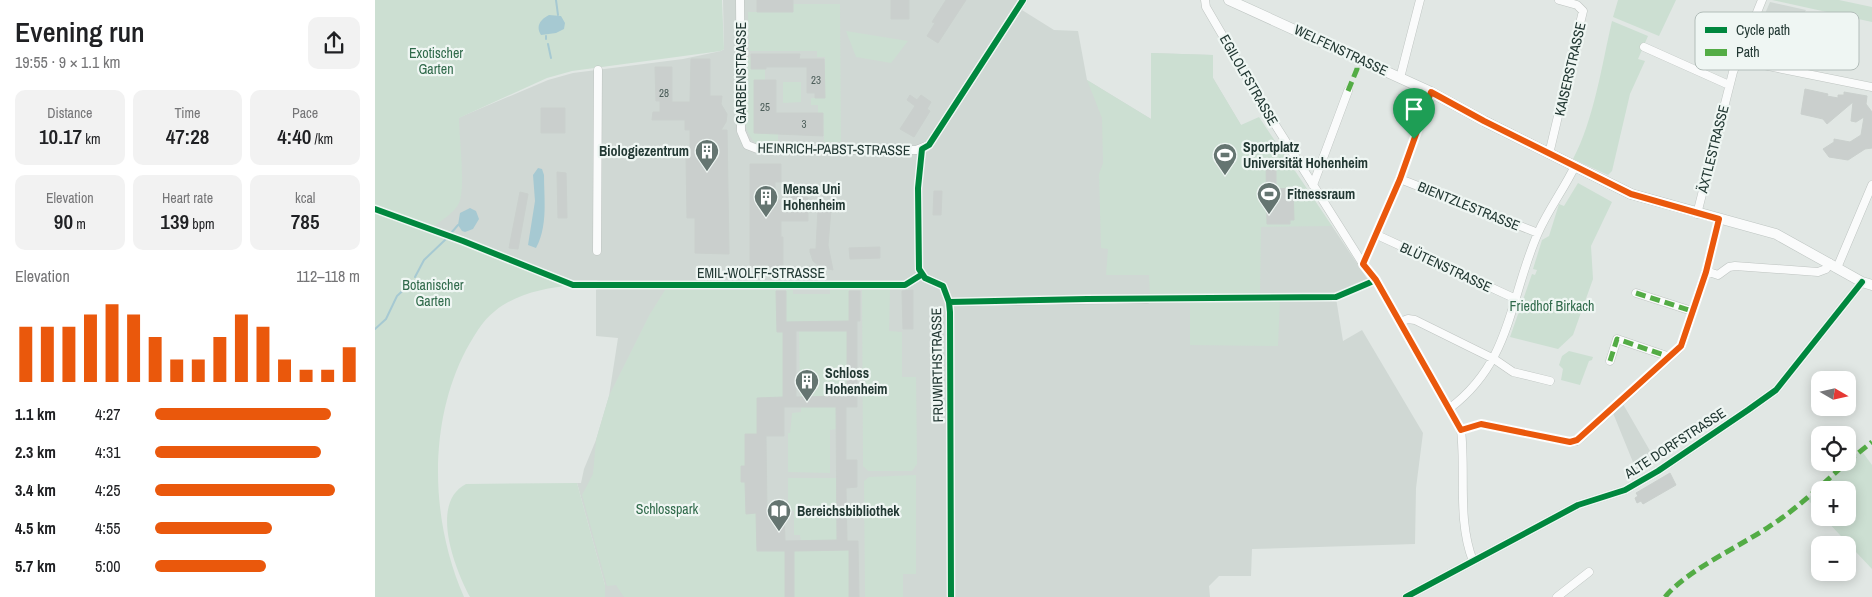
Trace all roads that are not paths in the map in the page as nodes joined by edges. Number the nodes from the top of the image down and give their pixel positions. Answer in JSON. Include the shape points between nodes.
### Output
{"nodes":[{"id":1,"x":741,"y":0,"type":"edge"},
{"id":2,"x":1023,"y":0,"type":"edge"},
{"id":3,"x":1205,"y":0,"type":"edge"},
{"id":4,"x":1420,"y":0,"type":"edge"},
{"id":5,"x":1559,"y":0,"type":"edge"},
{"id":6,"x":1762,"y":0,"type":"edge"},
{"id":7,"x":1235,"y":1,"type":"edge"},
{"id":8,"x":1757,"y":12,"type":"edge"},
{"id":9,"x":1644,"y":47,"type":"dead end"},
{"id":10,"x":598,"y":70,"type":"dead end"},
{"id":11,"x":1695,"y":70,"type":"edge"},
{"id":12,"x":1695,"y":70,"type":"edge"},
{"id":13,"x":1735,"y":70,"type":"edge"},
{"id":14,"x":1788,"y":70,"type":"edge"},
{"id":15,"x":1400,"y":78,"type":"junction"},
{"id":16,"x":1729,"y":85,"type":"junction"},
{"id":17,"x":1872,"y":87,"type":"edge"},
{"id":18,"x":1348,"y":91,"type":"dead end"},
{"id":19,"x":1431,"y":92,"type":"junction"},
{"id":20,"x":747,"y":145,"type":"joint"},
{"id":21,"x":922,"y":149,"type":"junction"},
{"id":22,"x":1549,"y":154,"type":"junction"},
{"id":23,"x":1575,"y":166,"type":"junction"},
{"id":24,"x":1400,"y":179,"type":"junction"},
{"id":25,"x":1313,"y":185,"type":"junction"},
{"id":26,"x":1872,"y":185,"type":"edge"},
{"id":27,"x":1697,"y":214,"type":"junction"},
{"id":28,"x":1719,"y":219,"type":"junction"},
{"id":29,"x":1538,"y":233,"type":"junction"},
{"id":30,"x":1377,"y":235,"type":"junction"},
{"id":31,"x":597,"y":251,"type":"dead end"},
{"id":32,"x":1363,"y":264,"type":"junction"},
{"id":33,"x":1834,"y":266,"type":"junction"},
{"id":34,"x":1706,"y":272,"type":"junction"},
{"id":35,"x":921,"y":275,"type":"junction"},
{"id":36,"x":1867,"y":284,"type":"edge"},
{"id":37,"x":599,"y":285,"type":"dead end"},
{"id":38,"x":1636,"y":293,"type":"dead end"},
{"id":39,"x":1147,"y":299,"type":"dead end"},
{"id":40,"x":1516,"y":299,"type":"junction"},
{"id":41,"x":949,"y":302,"type":"junction"},
{"id":42,"x":1692,"y":311,"type":"junction"},
{"id":43,"x":1400,"y":322,"type":"junction"},
{"id":44,"x":1670,"y":357,"type":"junction"},
{"id":45,"x":1495,"y":359,"type":"junction"},
{"id":46,"x":1610,"y":361,"type":"dead end"},
{"id":47,"x":1550,"y":381,"type":"dead end"},
{"id":48,"x":1450,"y":408,"type":"junction"},
{"id":49,"x":1461,"y":430,"type":"junction"},
{"id":50,"x":1473,"y":561,"type":"junction"},
{"id":51,"x":1589,"y":572,"type":"dead end"},
{"id":52,"x":951,"y":597,"type":"edge"},
{"id":53,"x":1406,"y":597,"type":"edge"},
{"id":54,"x":1557,"y":597,"type":"edge"}],
"edges":[{"from":1,"to":20,"type":"street","name":"GARBENSTRASSE","via":[[741,126]]},
{"from":2,"to":21,"type":"street","via":[[929,145]]},
{"from":3,"to":25,"type":"street","name":"EGILOLFSTRASSE","via":[[1206,7],[1264,107]]},
{"from":4,"to":15,"type":"street"},
{"from":5,"to":22,"type":"street","name":"KAISERSTRASSE","via":[[1577,5],[1583,11]]},
{"from":6,"to":8,"type":"street","name":"ÄXTLESTRASSE"},
{"from":7,"to":15,"type":"street","name":"WELFENSTRASSE"},
{"from":9,"to":12,"type":"street"},
{"from":10,"to":31,"type":"street"},
{"from":11,"to":16,"type":"street"},
{"from":13,"to":16,"type":"street","name":"ÄXTLESTRASSE"},
{"from":14,"to":17,"type":"street"},
{"from":15,"to":19,"type":"street","name":"WELFENSTRASSE"},
{"from":16,"to":27,"type":"street","name":"ÄXTLESTRASSE"},
{"from":18,"to":25,"type":"street"},
{"from":19,"to":22,"type":"street","name":"WELFENSTRASSE"},
{"from":19,"to":24,"type":"street"},
{"from":20,"to":21,"type":"street","name":"HEINRICH-PABST-STRASSE","via":[[760,150],[781,151]]},
{"from":21,"to":35,"type":"street","via":[[918,192]]},
{"from":22,"to":23,"type":"street","name":"WELFENSTRASSE"},
{"from":23,"to":27,"type":"street","name":"WELFENSTRASSE","via":[[1631,194]]},
{"from":23,"to":29,"type":"street"},
{"from":24,"to":29,"type":"street","name":"BIENTZLESTRASSE"},
{"from":24,"to":30,"type":"street"},
{"from":25,"to":32,"type":"street","name":"EGILOLFSTRASSE"},
{"from":26,"to":33,"type":"street"},
{"from":27,"to":28,"type":"street","name":"WELFENSTRASSE"},
{"from":28,"to":33,"type":"street","name":"WELFENSTRASSE","via":[[1776,234]]},
{"from":28,"to":34,"type":"street"},
{"from":29,"to":40,"type":"street"},
{"from":30,"to":32,"type":"street"},
{"from":30,"to":40,"type":"street","name":"BLÜTENSTRASSE"},
{"from":32,"to":43,"type":"street","name":"EGILOLFSTRASSE"},
{"from":33,"to":34,"type":"street","via":[[1817,272],[1735,266],[1718,275]]},
{"from":33,"to":36,"type":"street","name":"WELFENSTRASSE"},
{"from":34,"to":42,"type":"street"},
{"from":35,"to":37,"type":"street","name":"EMIL-WOLFF-STRASSE","via":[[905,285]]},
{"from":35,"to":41,"type":"street","name":"FRUWIRTHSTRASSE","via":[[943,286]]},
{"from":36,"to":50,"type":"street","name":"ALTE DORFSTRASSE","via":[[1776,390],[1755,405],[1625,490],[1578,505]]},
{"from":38,"to":42,"type":"street"},
{"from":39,"to":41,"type":"street"},
{"from":40,"to":45,"type":"street"},
{"from":41,"to":52,"type":"street","name":"FRUWIRTHSTRASSE"},
{"from":42,"to":44,"type":"street","via":[[1681,346]]},
{"from":43,"to":45,"type":"street","via":[[1408,318],[1415,320]]},
{"from":43,"to":48,"type":"street","name":"EGILOLFSTRASSE"},
{"from":44,"to":46,"type":"street","via":[[1617,339]]},
{"from":44,"to":49,"type":"street","via":[[1577,440],[1570,442],[1481,424]]},
{"from":45,"to":47,"type":"street","via":[[1513,372]]},
{"from":45,"to":48,"type":"street","via":[[1462,400]]},
{"from":48,"to":49,"type":"street","name":"EGILOLFSTRASSE"},
{"from":49,"to":50,"type":"street","name":"EGILOLFSTRASSE","via":[[1464,527]]},
{"from":50,"to":53,"type":"street","name":"ALTE DORFSTRASSE"},
{"from":51,"to":54,"type":"street"}]}
